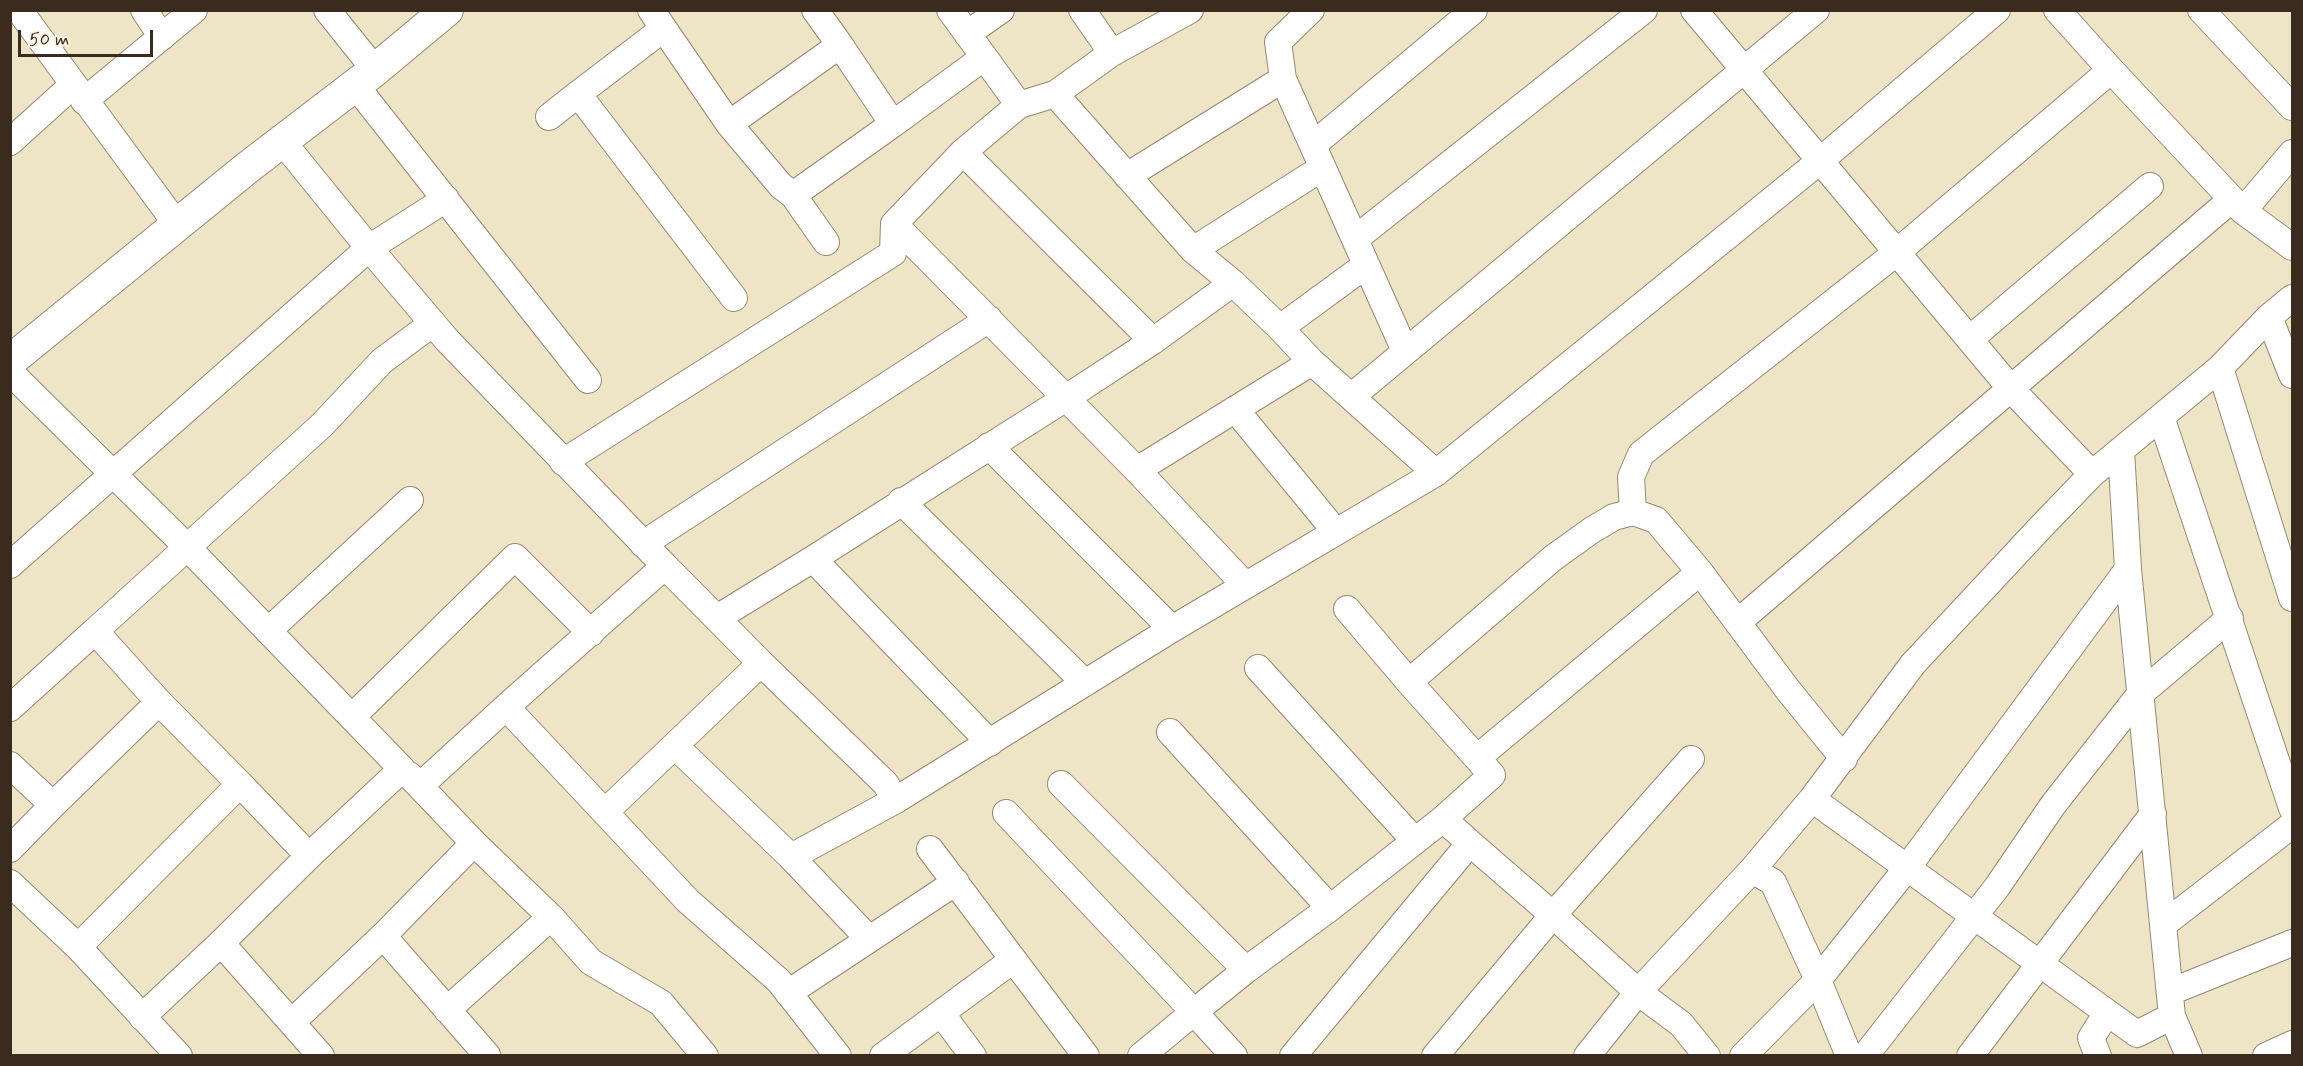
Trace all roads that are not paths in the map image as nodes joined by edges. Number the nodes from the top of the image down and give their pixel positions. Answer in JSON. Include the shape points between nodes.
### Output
{"nodes":[{"id":1,"x":19,"y":10,"type":"edge"},
{"id":2,"x":144,"y":10,"type":"edge"},
{"id":3,"x":194,"y":10,"type":"edge"},
{"id":4,"x":327,"y":10,"type":"edge"},
{"id":5,"x":447,"y":10,"type":"edge"},
{"id":6,"x":815,"y":10,"type":"edge"},
{"id":7,"x":950,"y":10,"type":"edge"},
{"id":8,"x":1001,"y":10,"type":"edge"},
{"id":9,"x":1082,"y":10,"type":"edge"},
{"id":10,"x":1190,"y":10,"type":"edge"},
{"id":11,"x":1311,"y":10,"type":"edge"},
{"id":12,"x":1474,"y":10,"type":"edge"},
{"id":13,"x":1644,"y":10,"type":"edge"},
{"id":14,"x":1694,"y":10,"type":"edge"},
{"id":15,"x":1816,"y":10,"type":"edge"},
{"id":16,"x":1997,"y":10,"type":"edge"},
{"id":17,"x":2057,"y":10,"type":"edge"},
{"id":18,"x":2201,"y":10,"type":"edge"},
{"id":19,"x":657,"y":20,"type":"edge"},
{"id":20,"x":967,"y":33,"type":"junction"},
{"id":21,"x":162,"y":37,"type":"junction"},
{"id":22,"x":840,"y":45,"type":"junction"},
{"id":23,"x":1112,"y":53,"type":"junction"},
{"id":24,"x":983,"y":58,"type":"junction"},
{"id":25,"x":1745,"y":70,"type":"junction"},
{"id":26,"x":2111,"y":70,"type":"junction"},
{"id":27,"x":365,"y":77,"type":"junction"},
{"id":28,"x":1283,"y":79,"type":"junction"},
{"id":29,"x":79,"y":93,"type":"junction"},
{"id":30,"x":578,"y":94,"type":"junction"},
{"id":31,"x":1055,"y":94,"type":"junction"},
{"id":32,"x":1019,"y":105,"type":"junction"},
{"id":33,"x":2292,"y":107,"type":"edge"},
{"id":34,"x":549,"y":117,"type":"dead end"},
{"id":35,"x":729,"y":124,"type":"junction"},
{"id":36,"x":893,"y":124,"type":"junction"},
{"id":37,"x":282,"y":141,"type":"junction"},
{"id":38,"x":10,"y":142,"type":"edge"},
{"id":39,"x":963,"y":152,"type":"junction"},
{"id":40,"x":2292,"y":153,"type":"edge"},
{"id":41,"x":1318,"y":157,"type":"junction"},
{"id":42,"x":1821,"y":160,"type":"junction"},
{"id":43,"x":1127,"y":176,"type":"junction"},
{"id":44,"x":2150,"y":186,"type":"dead end"},
{"id":45,"x":793,"y":195,"type":"junction"},
{"id":46,"x":446,"y":199,"type":"junction"},
{"id":47,"x":2237,"y":205,"type":"junction"},
{"id":48,"x":894,"y":224,"type":"junction"},
{"id":49,"x":178,"y":226,"type":"junction"},
{"id":50,"x":1355,"y":239,"type":"junction"},
{"id":51,"x":826,"y":242,"type":"dead end"},
{"id":52,"x":2292,"y":247,"type":"edge"},
{"id":53,"x":369,"y":248,"type":"junction"},
{"id":54,"x":1193,"y":250,"type":"junction"},
{"id":55,"x":1896,"y":253,"type":"junction"},
{"id":56,"x":1366,"y":265,"type":"junction"},
{"id":57,"x":1233,"y":283,"type":"junction"},
{"id":58,"x":734,"y":297,"type":"dead end"},
{"id":59,"x":2292,"y":298,"type":"edge"},
{"id":60,"x":2269,"y":317,"type":"junction"},
{"id":61,"x":989,"y":319,"type":"junction"},
{"id":62,"x":433,"y":323,"type":"junction"},
{"id":63,"x":1281,"y":328,"type":"junction"},
{"id":64,"x":1970,"y":339,"type":"junction"},
{"id":65,"x":1153,"y":341,"type":"junction"},
{"id":66,"x":1405,"y":351,"type":"junction"},
{"id":67,"x":10,"y":361,"type":"edge"},
{"id":68,"x":1312,"y":362,"type":"junction"},
{"id":69,"x":2220,"y":368,"type":"junction"},
{"id":70,"x":10,"y":372,"type":"edge"},
{"id":71,"x":2292,"y":375,"type":"edge"},
{"id":72,"x":588,"y":380,"type":"dead end"},
{"id":73,"x":2012,"y":390,"type":"junction"},
{"id":74,"x":1351,"y":397,"type":"junction"},
{"id":75,"x":1066,"y":398,"type":"junction"},
{"id":76,"x":1235,"y":409,"type":"junction"},
{"id":77,"x":2161,"y":417,"type":"junction"},
{"id":78,"x":989,"y":446,"type":"junction"},
{"id":79,"x":2121,"y":450,"type":"junction"},
{"id":80,"x":563,"y":462,"type":"junction"},
{"id":81,"x":1137,"y":470,"type":"junction"},
{"id":82,"x":113,"y":473,"type":"junction"},
{"id":83,"x":1436,"y":473,"type":"junction"},
{"id":84,"x":2092,"y":474,"type":"junction"},
{"id":85,"x":410,"y":500,"type":"dead end"},
{"id":86,"x":901,"y":501,"type":"junction"},
{"id":87,"x":1633,"y":512,"type":"junction"},
{"id":88,"x":1336,"y":532,"type":"junction"},
{"id":89,"x":643,"y":544,"type":"junction"},
{"id":90,"x":187,"y":547,"type":"junction"},
{"id":91,"x":813,"y":559,"type":"junction"},
{"id":92,"x":10,"y":565,"type":"edge"},
{"id":93,"x":665,"y":566,"type":"junction"},
{"id":94,"x":2128,"y":569,"type":"junction"},
{"id":95,"x":1700,"y":572,"type":"junction"},
{"id":96,"x":1245,"y":585,"type":"junction"},
{"id":97,"x":2292,"y":598,"type":"edge"},
{"id":98,"x":1347,"y":609,"type":"dead end"},
{"id":99,"x":717,"y":618,"type":"junction"},
{"id":100,"x":2230,"y":618,"type":"junction"},
{"id":101,"x":1738,"y":622,"type":"junction"},
{"id":102,"x":1172,"y":629,"type":"junction"},
{"id":103,"x":95,"y":631,"type":"junction"},
{"id":104,"x":268,"y":631,"type":"junction"},
{"id":105,"x":591,"y":633,"type":"junction"},
{"id":106,"x":761,"y":663,"type":"junction"},
{"id":107,"x":1258,"y":668,"type":"dead end"},
{"id":108,"x":1409,"y":682,"type":"junction"},
{"id":109,"x":1085,"y":683,"type":"junction"},
{"id":110,"x":2140,"y":693,"type":"junction"},
{"id":111,"x":159,"y":702,"type":"junction"},
{"id":112,"x":10,"y":708,"type":"edge"},
{"id":113,"x":507,"y":708,"type":"junction"},
{"id":114,"x":352,"y":717,"type":"junction"},
{"id":115,"x":1170,"y":732,"type":"dead end"},
{"id":116,"x":990,"y":742,"type":"junction"},
{"id":117,"x":675,"y":746,"type":"junction"},
{"id":118,"x":1477,"y":758,"type":"junction"},
{"id":119,"x":1691,"y":759,"type":"dead end"},
{"id":120,"x":1844,"y":759,"type":"junction"},
{"id":121,"x":10,"y":765,"type":"edge"},
{"id":122,"x":411,"y":777,"type":"junction"},
{"id":123,"x":240,"y":784,"type":"junction"},
{"id":124,"x":1061,"y":784,"type":"dead end"},
{"id":125,"x":896,"y":800,"type":"junction"},
{"id":126,"x":1812,"y":800,"type":"junction"},
{"id":127,"x":52,"y":805,"type":"junction"},
{"id":128,"x":2292,"y":808,"type":"edge"},
{"id":129,"x":605,"y":812,"type":"junction"},
{"id":130,"x":1006,"y":813,"type":"dead end"},
{"id":131,"x":2153,"y":814,"type":"junction"},
{"id":132,"x":1443,"y":819,"type":"junction"},
{"id":133,"x":2292,"y":825,"type":"edge"},
{"id":134,"x":1415,"y":841,"type":"junction"},
{"id":135,"x":474,"y":843,"type":"junction"},
{"id":136,"x":1470,"y":843,"type":"junction"},
{"id":137,"x":10,"y":849,"type":"edge"},
{"id":138,"x":930,"y":849,"type":"dead end"},
{"id":139,"x":309,"y":856,"type":"junction"},
{"id":140,"x":790,"y":857,"type":"junction"},
{"id":141,"x":1907,"y":868,"type":"junction"},
{"id":142,"x":1752,"y":870,"type":"junction"},
{"id":143,"x":956,"y":882,"type":"junction"},
{"id":144,"x":10,"y":883,"type":"edge"},
{"id":145,"x":1330,"y":908,"type":"junction"},
{"id":146,"x":1553,"y":915,"type":"junction"},
{"id":147,"x":1973,"y":915,"type":"junction"},
{"id":148,"x":551,"y":916,"type":"junction"},
{"id":149,"x":2164,"y":924,"type":"junction"},
{"id":150,"x":383,"y":936,"type":"junction"},
{"id":151,"x":869,"y":939,"type":"junction"},
{"id":152,"x":2292,"y":943,"type":"edge"},
{"id":153,"x":221,"y":944,"type":"junction"},
{"id":154,"x":78,"y":947,"type":"junction"},
{"id":155,"x":1013,"y":960,"type":"junction"},
{"id":156,"x":2039,"y":963,"type":"junction"},
{"id":157,"x":1246,"y":970,"type":"junction"},
{"id":158,"x":1818,"y":980,"type":"junction"},
{"id":159,"x":788,"y":993,"type":"junction"},
{"id":160,"x":1638,"y":993,"type":"junction"},
{"id":161,"x":2171,"y":1004,"type":"junction"},
{"id":162,"x":447,"y":1010,"type":"junction"},
{"id":163,"x":1194,"y":1012,"type":"junction"},
{"id":164,"x":941,"y":1013,"type":"junction"},
{"id":165,"x":2107,"y":1013,"type":"junction"},
{"id":166,"x":142,"y":1017,"type":"junction"},
{"id":167,"x":292,"y":1022,"type":"junction"},
{"id":168,"x":2292,"y":1044,"type":"edge"},
{"id":169,"x":2089,"y":1050,"type":"edge"},
{"id":170,"x":487,"y":1055,"type":"edge"},
{"id":171,"x":178,"y":1056,"type":"edge"},
{"id":172,"x":321,"y":1056,"type":"edge"},
{"id":173,"x":705,"y":1056,"type":"edge"},
{"id":174,"x":838,"y":1056,"type":"edge"},
{"id":175,"x":883,"y":1056,"type":"edge"},
{"id":176,"x":973,"y":1056,"type":"edge"},
{"id":177,"x":1086,"y":1056,"type":"edge"},
{"id":178,"x":1141,"y":1056,"type":"edge"},
{"id":179,"x":1234,"y":1056,"type":"edge"},
{"id":180,"x":1293,"y":1056,"type":"edge"},
{"id":181,"x":1435,"y":1056,"type":"edge"},
{"id":182,"x":1587,"y":1056,"type":"edge"},
{"id":183,"x":1707,"y":1056,"type":"edge"},
{"id":184,"x":1743,"y":1056,"type":"edge"},
{"id":185,"x":1849,"y":1056,"type":"edge"},
{"id":186,"x":1865,"y":1056,"type":"edge"},
{"id":187,"x":1970,"y":1056,"type":"edge"},
{"id":188,"x":2189,"y":1056,"type":"edge"},
{"id":189,"x":2266,"y":1056,"type":"edge"}],
"edges":[{"from":1,"to":29,"type":"street"},
{"from":2,"to":21,"type":"street"},
{"from":3,"to":21,"type":"street"},
{"from":4,"to":27,"type":"street"},
{"from":5,"to":27,"type":"main road"},
{"from":6,"to":22,"type":"street"},
{"from":7,"to":20,"type":"street"},
{"from":8,"to":20,"type":"street"},
{"from":9,"to":23,"type":"street"},
{"from":10,"to":23,"type":"street"},
{"from":11,"to":28,"type":"street","via":[[1278,42]]},
{"from":12,"to":41,"type":"street"},
{"from":13,"to":50,"type":"street"},
{"from":14,"to":25,"type":"street"},
{"from":15,"to":25,"type":"street"},
{"from":16,"to":42,"type":"street"},
{"from":17,"to":26,"type":"street"},
{"from":18,"to":33,"type":"street"},
{"from":19,"to":30,"type":"street"},
{"from":19,"to":35,"type":"street"},
{"from":20,"to":24,"type":"street"},
{"from":21,"to":29,"type":"street"},
{"from":22,"to":35,"type":"street"},
{"from":22,"to":36,"type":"street"},
{"from":23,"to":31,"type":"street"},
{"from":24,"to":32,"type":"street"},
{"from":24,"to":36,"type":"street"},
{"from":25,"to":42,"type":"street"},
{"from":25,"to":66,"type":"street"},
{"from":26,"to":47,"type":"street"},
{"from":26,"to":55,"type":"street"},
{"from":27,"to":37,"type":"main road"},
{"from":27,"to":46,"type":"street"},
{"from":28,"to":41,"type":"street"},
{"from":28,"to":43,"type":"street"},
{"from":29,"to":38,"type":"street"},
{"from":29,"to":49,"type":"street"},
{"from":30,"to":34,"type":"street"},
{"from":30,"to":58,"type":"street"},
{"from":31,"to":32,"type":"street"},
{"from":31,"to":43,"type":"street"},
{"from":32,"to":39,"type":"street"},
{"from":35,"to":45,"type":"street"},
{"from":36,"to":45,"type":"street"},
{"from":37,"to":49,"type":"main road"},
{"from":37,"to":53,"type":"street"},
{"from":39,"to":48,"type":"street"},
{"from":39,"to":65,"type":"street"},
{"from":40,"to":47,"type":"street"},
{"from":41,"to":50,"type":"street"},
{"from":41,"to":54,"type":"street"},
{"from":42,"to":55,"type":"street"},
{"from":42,"to":83,"type":"street"},
{"from":43,"to":54,"type":"street"},
{"from":44,"to":64,"type":"street"},
{"from":45,"to":51,"type":"street"},
{"from":46,"to":53,"type":"street"},
{"from":46,"to":72,"type":"street"},
{"from":47,"to":52,"type":"street"},
{"from":47,"to":73,"type":"street"},
{"from":48,"to":61,"type":"street"},
{"from":48,"to":80,"type":"street","via":[[893,253]]},
{"from":49,"to":67,"type":"main road"},
{"from":50,"to":56,"type":"street"},
{"from":53,"to":62,"type":"street"},
{"from":53,"to":82,"type":"street"},
{"from":54,"to":57,"type":"street"},
{"from":55,"to":64,"type":"street"},
{"from":55,"to":87,"type":"street","via":[[1641,454],[1631,477]]},
{"from":56,"to":63,"type":"street"},
{"from":56,"to":66,"type":"street"},
{"from":57,"to":63,"type":"street"},
{"from":57,"to":65,"type":"street"},
{"from":59,"to":60,"type":"street"},
{"from":60,"to":69,"type":"street"},
{"from":60,"to":71,"type":"street"},
{"from":61,"to":75,"type":"street"},
{"from":61,"to":89,"type":"street"},
{"from":62,"to":80,"type":"street"},
{"from":62,"to":90,"type":"street","via":[[382,361],[322,425]]},
{"from":63,"to":68,"type":"street"},
{"from":64,"to":73,"type":"street"},
{"from":65,"to":75,"type":"street"},
{"from":66,"to":74,"type":"street"},
{"from":68,"to":74,"type":"street"},
{"from":68,"to":76,"type":"street"},
{"from":69,"to":77,"type":"street"},
{"from":69,"to":97,"type":"street"},
{"from":70,"to":82,"type":"street"},
{"from":73,"to":84,"type":"street"},
{"from":73,"to":101,"type":"street"},
{"from":74,"to":83,"type":"street"},
{"from":75,"to":78,"type":"street"},
{"from":75,"to":81,"type":"street"},
{"from":76,"to":81,"type":"street"},
{"from":76,"to":88,"type":"street"},
{"from":77,"to":79,"type":"street"},
{"from":77,"to":100,"type":"street"},
{"from":78,"to":86,"type":"street"},
{"from":78,"to":102,"type":"street"},
{"from":79,"to":84,"type":"street"},
{"from":79,"to":94,"type":"street"},
{"from":80,"to":89,"type":"street"},
{"from":81,"to":96,"type":"street"},
{"from":82,"to":90,"type":"street"},
{"from":82,"to":92,"type":"street"},
{"from":83,"to":88,"type":"street"},
{"from":84,"to":120,"type":"street","via":[[1913,664]]},
{"from":85,"to":104,"type":"street"},
{"from":86,"to":91,"type":"street"},
{"from":86,"to":109,"type":"street"},
{"from":87,"to":95,"type":"street","via":[[1656,520]]},
{"from":87,"to":108,"type":"street","via":[[1614,517],[1553,558]]},
{"from":88,"to":96,"type":"street"},
{"from":89,"to":93,"type":"street"},
{"from":90,"to":103,"type":"street"},
{"from":90,"to":104,"type":"street"},
{"from":91,"to":99,"type":"street"},
{"from":91,"to":116,"type":"street"},
{"from":93,"to":99,"type":"street"},
{"from":93,"to":105,"type":"street"},
{"from":94,"to":110,"type":"street"},
{"from":94,"to":141,"type":"street"},
{"from":95,"to":101,"type":"street"},
{"from":95,"to":118,"type":"street"},
{"from":96,"to":102,"type":"street"},
{"from":98,"to":108,"type":"street"},
{"from":99,"to":106,"type":"street"},
{"from":100,"to":110,"type":"street"},
{"from":100,"to":128,"type":"street"},
{"from":101,"to":120,"type":"street"},
{"from":102,"to":109,"type":"street"},
{"from":103,"to":111,"type":"street"},
{"from":103,"to":112,"type":"street"},
{"from":104,"to":114,"type":"street"},
{"from":105,"to":113,"type":"street"},
{"from":105,"to":114,"type":"street","via":[[515,557]]},
{"from":106,"to":117,"type":"street"},
{"from":106,"to":125,"type":"street","via":[[885,783]]},
{"from":107,"to":134,"type":"street"},
{"from":108,"to":118,"type":"street"},
{"from":109,"to":116,"type":"street"},
{"from":110,"to":131,"type":"street"},
{"from":110,"to":147,"type":"street"},
{"from":111,"to":123,"type":"street"},
{"from":111,"to":127,"type":"street"},
{"from":113,"to":122,"type":"street"},
{"from":113,"to":129,"type":"street"},
{"from":114,"to":122,"type":"street"},
{"from":115,"to":145,"type":"street"},
{"from":116,"to":125,"type":"street"},
{"from":117,"to":129,"type":"street"},
{"from":117,"to":140,"type":"street"},
{"from":118,"to":132,"type":"street","via":[[1492,775]]},
{"from":119,"to":146,"type":"street"},
{"from":120,"to":126,"type":"street"},
{"from":121,"to":127,"type":"street"},
{"from":122,"to":135,"type":"street"},
{"from":122,"to":139,"type":"street"},
{"from":123,"to":139,"type":"street"},
{"from":123,"to":154,"type":"street"},
{"from":124,"to":157,"type":"street"},
{"from":125,"to":140,"type":"street"},
{"from":126,"to":141,"type":"street"},
{"from":126,"to":142,"type":"street"},
{"from":127,"to":137,"type":"street"},
{"from":129,"to":159,"type":"street","via":[[687,902]]},
{"from":130,"to":163,"type":"street"},
{"from":131,"to":149,"type":"street"},
{"from":131,"to":156,"type":"street"},
{"from":132,"to":134,"type":"street"},
{"from":132,"to":136,"type":"street"},
{"from":133,"to":149,"type":"street"},
{"from":134,"to":145,"type":"street"},
{"from":135,"to":148,"type":"street"},
{"from":135,"to":150,"type":"street"},
{"from":136,"to":146,"type":"street"},
{"from":136,"to":180,"type":"street"},
{"from":138,"to":143,"type":"street"},
{"from":139,"to":153,"type":"street"},
{"from":140,"to":151,"type":"street"},
{"from":141,"to":147,"type":"street"},
{"from":141,"to":158,"type":"street"},
{"from":142,"to":158,"type":"street","via":[[1773,882]]},
{"from":142,"to":160,"type":"street"},
{"from":143,"to":151,"type":"street"},
{"from":143,"to":155,"type":"street"},
{"from":144,"to":154,"type":"street"},
{"from":145,"to":157,"type":"street"},
{"from":146,"to":160,"type":"street"},
{"from":146,"to":181,"type":"street"},
{"from":147,"to":156,"type":"street"},
{"from":147,"to":186,"type":"street"},
{"from":148,"to":162,"type":"street"},
{"from":148,"to":173,"type":"street","via":[[591,962],[662,1003]]},
{"from":149,"to":161,"type":"street"},
{"from":150,"to":162,"type":"street"},
{"from":150,"to":167,"type":"street"},
{"from":151,"to":159,"type":"street"},
{"from":152,"to":161,"type":"street"},
{"from":153,"to":166,"type":"street"},
{"from":153,"to":167,"type":"street"},
{"from":154,"to":166,"type":"street"},
{"from":155,"to":164,"type":"street"},
{"from":155,"to":177,"type":"street"},
{"from":156,"to":165,"type":"street"},
{"from":156,"to":187,"type":"street"},
{"from":157,"to":163,"type":"street"},
{"from":158,"to":184,"type":"street"},
{"from":158,"to":185,"type":"street"},
{"from":159,"to":174,"type":"street"},
{"from":160,"to":182,"type":"street"},
{"from":160,"to":183,"type":"street","via":[[1681,1024]]},
{"from":161,"to":165,"type":"street","via":[[2137,1034]]},
{"from":161,"to":188,"type":"street"},
{"from":162,"to":170,"type":"street"},
{"from":163,"to":178,"type":"street"},
{"from":163,"to":179,"type":"street"},
{"from":164,"to":175,"type":"street"},
{"from":164,"to":176,"type":"street"},
{"from":165,"to":169,"type":"street"},
{"from":166,"to":171,"type":"street"},
{"from":167,"to":172,"type":"street"},
{"from":168,"to":189,"type":"street"}]}
